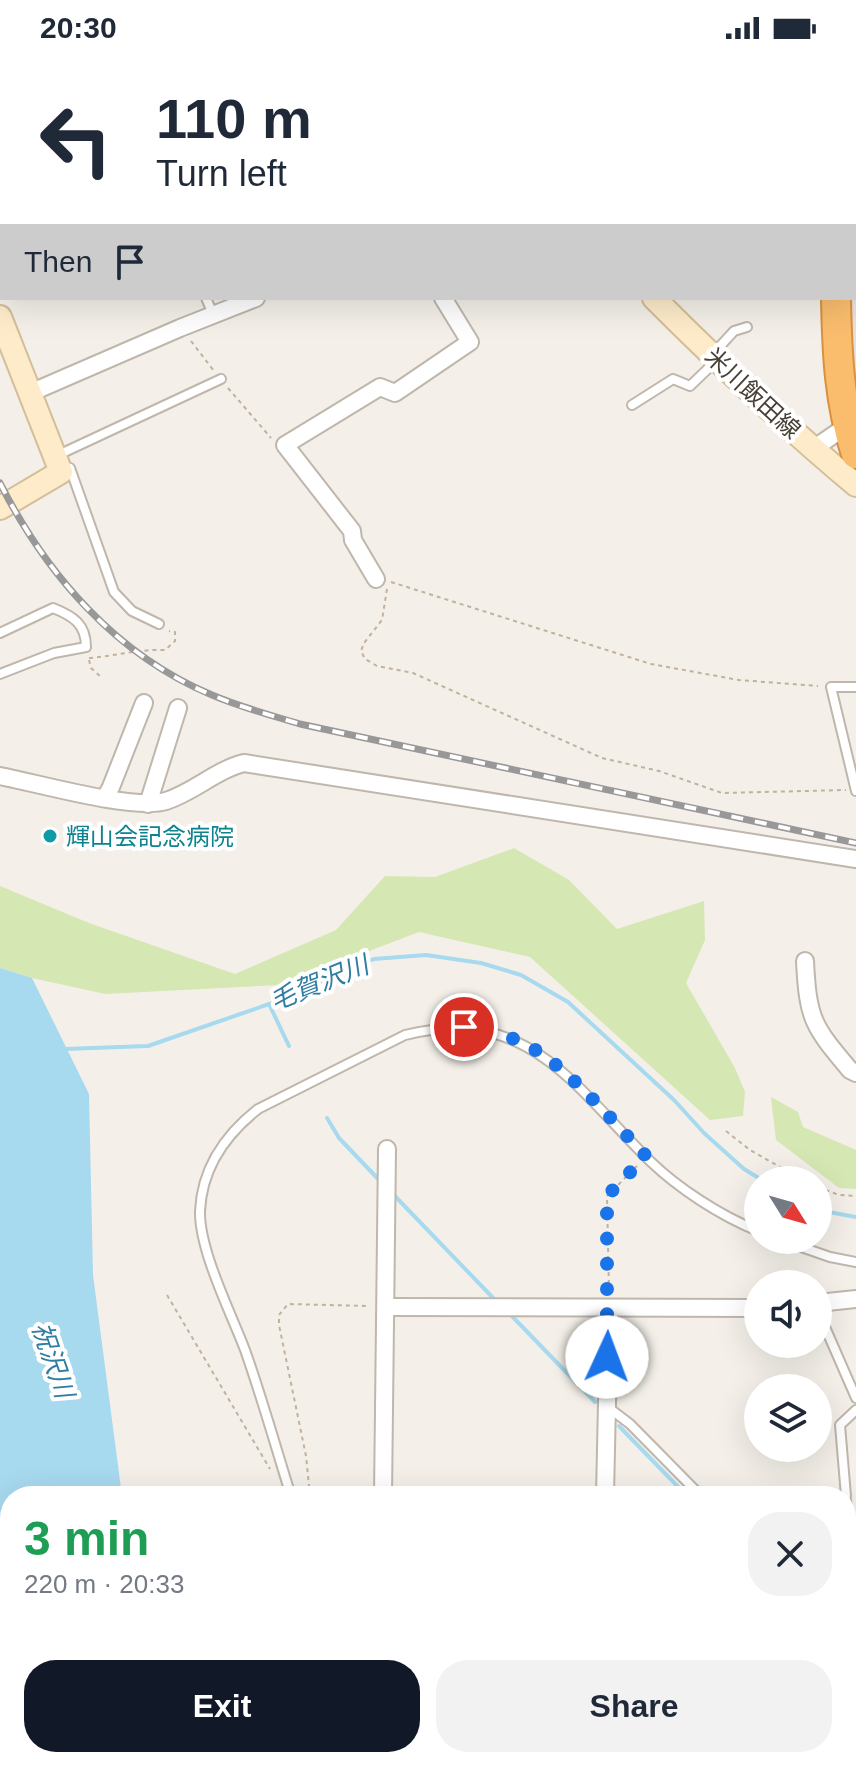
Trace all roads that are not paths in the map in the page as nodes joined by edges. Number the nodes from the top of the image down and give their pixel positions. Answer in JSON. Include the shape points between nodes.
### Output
{"nodes":[{"id":1,"x":207,"y":300,"type":"edge"},
{"id":2,"x":251,"y":300,"type":"edge"},
{"id":3,"x":444,"y":300,"type":"edge"},
{"id":4,"x":656,"y":300,"type":"edge"},
{"id":5,"x":836,"y":300,"type":"edge"},
{"id":6,"x":213,"y":315,"type":"junction"},
{"id":7,"x":0,"y":317,"type":"edge"},
{"id":8,"x":747,"y":327,"type":"dead end"},
{"id":9,"x":714,"y":358,"type":"junction"},
{"id":10,"x":221,"y":379,"type":"road end"},
{"id":11,"x":30,"y":393,"type":"junction"},
{"id":12,"x":632,"y":405,"type":"dead end"},
{"id":13,"x":851,"y":423,"type":"edge"},
{"id":14,"x":813,"y":449,"type":"junction"},
{"id":15,"x":856,"y":454,"type":"edge"},
{"id":16,"x":58,"y":464,"type":"junction"},
{"id":17,"x":856,"y":485,"type":"edge"},
{"id":18,"x":1,"y":507,"type":"edge"},
{"id":19,"x":384,"y":580,"type":"road end"},
{"id":20,"x":159,"y":624,"type":"dead end"},
{"id":21,"x":0,"y":633,"type":"edge"},
{"id":22,"x":0,"y":674,"type":"edge"},
{"id":23,"x":856,"y":687,"type":"edge"},
{"id":24,"x":144,"y":703,"type":"dead end"},
{"id":25,"x":178,"y":708,"type":"dead end"},
{"id":26,"x":0,"y":776,"type":"edge"},
{"id":27,"x":856,"y":791,"type":"edge"},
{"id":28,"x":105,"y":798,"type":"junction"},
{"id":29,"x":148,"y":804,"type":"junction"},
{"id":30,"x":856,"y":859,"type":"edge"},
{"id":31,"x":805,"y":961,"type":"dead end"},
{"id":32,"x":856,"y":1073,"type":"edge"},
{"id":33,"x":387,"y":1149,"type":"dead end"},
{"id":34,"x":744,"y":1223,"type":"edge"},
{"id":35,"x":821,"y":1254,"type":"edge"},
{"id":36,"x":856,"y":1262,"type":"edge"},
{"id":37,"x":856,"y":1299,"type":"edge"},
{"id":38,"x":832,"y":1302,"type":"edge"},
{"id":39,"x":386,"y":1307,"type":"junction"},
{"id":40,"x":744,"y":1308,"type":"edge"},
{"id":41,"x":609,"y":1309,"type":"junction"},
{"id":42,"x":832,"y":1343,"type":"edge"},
{"id":43,"x":856,"y":1398,"type":"edge"},
{"id":44,"x":606,"y":1405,"type":"junction"},
{"id":45,"x":856,"y":1410,"type":"edge"},
{"id":46,"x":288,"y":1486,"type":"edge"},
{"id":47,"x":383,"y":1486,"type":"edge"},
{"id":48,"x":605,"y":1486,"type":"edge"},
{"id":49,"x":691,"y":1486,"type":"edge"},
{"id":50,"x":845,"y":1486,"type":"edge"}],
"edges":[{"from":1,"to":6,"type":"lane"},
{"from":2,"to":6,"type":"street"},
{"from":3,"to":19,"type":"street","via":[[470,342],[395,393],[380,387],[285,445]]},
{"from":4,"to":9,"type":"main road","name":"米川飯田線"},
{"from":5,"to":13,"type":"highway","via":[[837,361]]},
{"from":6,"to":11,"type":"street"},
{"from":7,"to":11,"type":"main road"},
{"from":8,"to":9,"type":"lane","via":[[734,331]]},
{"from":9,"to":12,"type":"lane","via":[[690,386],[673,379]]},
{"from":9,"to":14,"type":"main road","name":"米川飯田線"},
{"from":10,"to":16,"type":"lane"},
{"from":11,"to":16,"type":"main road"},
{"from":13,"to":14,"type":"street"},
{"from":13,"to":15,"type":"highway"},
{"from":14,"to":17,"type":"main road","name":"米川飯田線"},
{"from":16,"to":18,"type":"main road"},
{"from":16,"to":20,"type":"lane","via":[[70,468],[114,592],[132,611]]},
{"from":21,"to":22,"type":"lane","via":[[53,608],[72,616],[86,636],[86,647]]},
{"from":23,"to":27,"type":"lane","via":[[831,687]]},
{"from":24,"to":28,"type":"street"},
{"from":25,"to":29,"type":"street"},
{"from":26,"to":28,"type":"street"},
{"from":28,"to":29,"type":"street"},
{"from":29,"to":30,"type":"street","via":[[167,801],[244,763]]},
{"from":31,"to":32,"type":"street","via":[[807,1003],[814,1022]]},
{"from":33,"to":39,"type":"street"},
{"from":34,"to":46,"type":"lane","via":[[700,1199],[646,1156],[555,1064],[527,1044],[492,1033],[464,1027],[405,1035],[258,1109],[218,1151],[205,1181],[200,1213],[206,1246]]},
{"from":35,"to":36,"type":"lane"},
{"from":37,"to":38,"type":"street"},
{"from":39,"to":41,"type":"street"},
{"from":39,"to":47,"type":"street"},
{"from":40,"to":41,"type":"street"},
{"from":41,"to":44,"type":"street"},
{"from":42,"to":43,"type":"lane"},
{"from":44,"to":48,"type":"street"},
{"from":44,"to":49,"type":"lane"},
{"from":45,"to":50,"type":"lane","via":[[840,1425]]}]}
